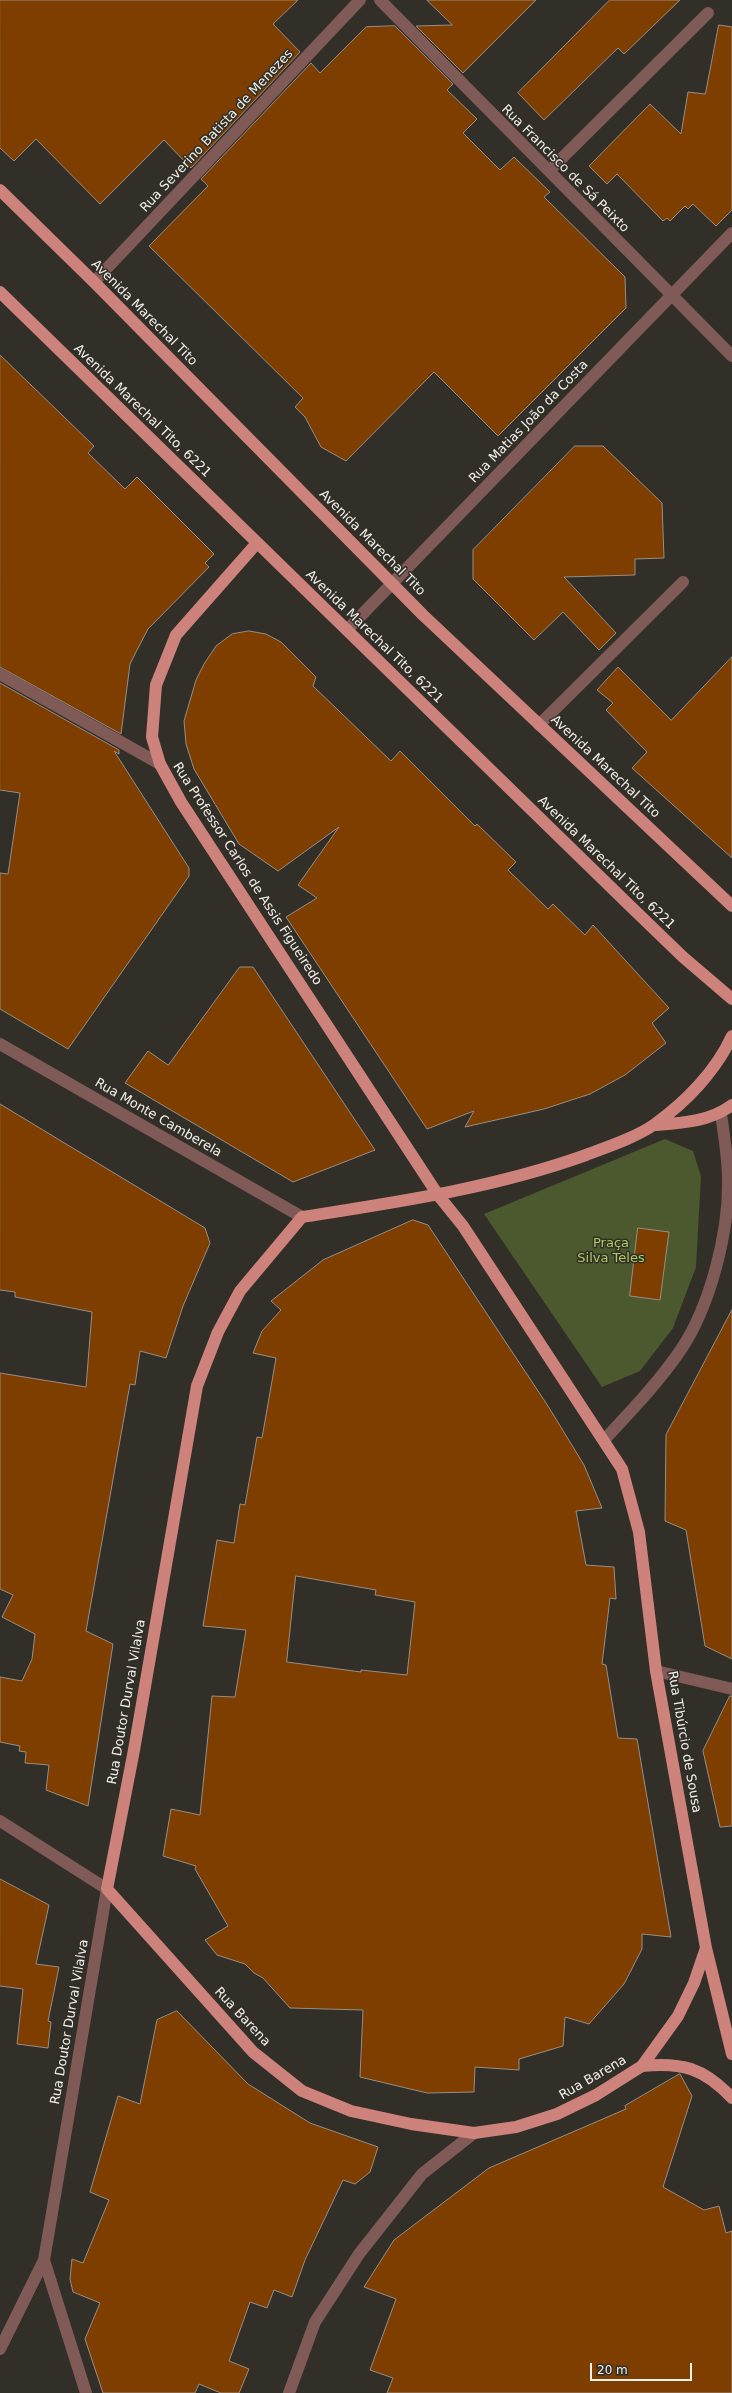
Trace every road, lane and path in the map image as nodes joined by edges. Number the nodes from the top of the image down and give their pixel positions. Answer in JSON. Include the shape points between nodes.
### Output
{"nodes":[{"id":1,"x":360,"y":0,"type":"edge"},
{"id":2,"x":380,"y":0,"type":"edge"},
{"id":3,"x":708,"y":13,"type":"dead end"},
{"id":4,"x":548,"y":172,"type":"junction"},
{"id":5,"x":0,"y":190,"type":"edge"},
{"id":6,"x":732,"y":234,"type":"edge"},
{"id":7,"x":94,"y":282,"type":"junction"},
{"id":8,"x":0,"y":292,"type":"edge"},
{"id":9,"x":671,"y":296,"type":"junction"},
{"id":10,"x":732,"y":356,"type":"edge"},
{"id":11,"x":257,"y":543,"type":"junction"},
{"id":12,"x":683,"y":582,"type":"dead end"},
{"id":13,"x":392,"y":584,"type":"junction"},
{"id":14,"x":347,"y":630,"type":"junction"},
{"id":15,"x":0,"y":674,"type":"edge"},
{"id":16,"x":539,"y":724,"type":"junction"},
{"id":17,"x":160,"y":764,"type":"junction"},
{"id":18,"x":732,"y":906,"type":"edge"},
{"id":19,"x":732,"y":999,"type":"edge"},
{"id":20,"x":732,"y":1036,"type":"edge"},
{"id":21,"x":0,"y":1044,"type":"edge"},
{"id":22,"x":732,"y":1105,"type":"edge"},
{"id":23,"x":721,"y":1114,"type":"junction"},
{"id":24,"x":654,"y":1125,"type":"junction"},
{"id":25,"x":438,"y":1195,"type":"junction"},
{"id":26,"x":302,"y":1216,"type":"junction"},
{"id":27,"x":605,"y":1439,"type":"junction"},
{"id":28,"x":656,"y":1671,"type":"junction"},
{"id":29,"x":732,"y":1689,"type":"edge"},
{"id":30,"x":0,"y":1821,"type":"edge"},
{"id":31,"x":107,"y":1889,"type":"junction"},
{"id":32,"x":706,"y":1948,"type":"junction"},
{"id":33,"x":732,"y":2054,"type":"edge"},
{"id":34,"x":642,"y":2066,"type":"junction"},
{"id":35,"x":732,"y":2098,"type":"edge"},
{"id":36,"x":474,"y":2133,"type":"junction"},
{"id":37,"x":44,"y":2260,"type":"junction"},
{"id":38,"x":0,"y":2349,"type":"edge"},
{"id":39,"x":86,"y":2393,"type":"edge"},
{"id":40,"x":289,"y":2393,"type":"edge"}],
"edges":[{"from":1,"to":7,"type":"street","name":"Rua Severino Batista de Menezes"},
{"from":2,"to":4,"type":"street","name":"Rua Francisco de Sá Peixto"},
{"from":3,"to":4,"type":"street"},
{"from":4,"to":9,"type":"street","name":"Rua Francisco de Sá Peixto"},
{"from":5,"to":7,"type":"main road","name":"Avenida Marechal Tito"},
{"from":6,"to":9,"type":"street","name":"Rua Matias João da Costa"},
{"from":7,"to":13,"type":"main road","name":"Avenida Marechal Tito"},
{"from":8,"to":11,"type":"main road","name":"Avenida Marechal Tito, 6221"},
{"from":9,"to":10,"type":"street","name":"Rua Francisco de Sá Peixto"},
{"from":9,"to":13,"type":"street","name":"Rua Matias João da Costa"},
{"from":11,"to":14,"type":"main road","name":"Avenida Marechal Tito, 6221"},
{"from":11,"to":17,"type":"main road","name":"Rua Professor Carlos de Assis Figueiredo","via":[[176,635],[156,685],[152,737]]},
{"from":12,"to":16,"type":"street"},
{"from":13,"to":14,"type":"street","name":"Rua Matias João da Costa"},
{"from":13,"to":16,"type":"main road","name":"Avenida Marechal Tito"},
{"from":14,"to":19,"type":"main road","name":"Avenida Marechal Tito, 6221","via":[[683,957]]},
{"from":15,"to":17,"type":"street"},
{"from":16,"to":18,"type":"main road","name":"Avenida Marechal Tito"},
{"from":17,"to":25,"type":"main road","name":"Rua Professor Carlos de Assis Figueiredo","via":[[181,802]]},
{"from":20,"to":24,"type":"main road","via":[[726,1049],[696,1089]]},
{"from":21,"to":26,"type":"street","name":"Rua Monte Camberela"},
{"from":22,"to":23,"type":"main road"},
{"from":23,"to":24,"type":"main road","via":[[693,1123]]},
{"from":23,"to":27,"type":"street","via":[[728,1182],[726,1219],[716,1266],[702,1309],[676,1356],[652,1388]]},
{"from":24,"to":25,"type":"main road","via":[[603,1149],[549,1168]]},
{"from":25,"to":26,"type":"main road"},
{"from":25,"to":27,"type":"main road","via":[[463,1226]]},
{"from":26,"to":31,"type":"main road","name":"Rua Doutor Durval Vilalva","via":[[240,1290],[218,1332],[197,1386],[134,1750]]},
{"from":27,"to":28,"type":"main road","name":"Rua Tibúrcio de Sousa","via":[[622,1469],[636,1518]]},
{"from":28,"to":29,"type":"street"},
{"from":28,"to":32,"type":"main road","name":"Rua Tibúrcio de Sousa"},
{"from":30,"to":31,"type":"street","name":"Rua Barena"},
{"from":31,"to":36,"type":"main road","name":"Rua Barena","via":[[253,2052],[302,2091],[351,2111],[411,2124]]},
{"from":31,"to":37,"type":"street","name":"Rua Doutor Durval Vilalva"},
{"from":32,"to":33,"type":"main road","name":"Rua Tibúrcio de Sousa"},
{"from":32,"to":34,"type":"main road","name":"Rua Barena","via":[[694,1983],[678,2016]]},
{"from":34,"to":35,"type":"main road","name":"Rua Barena","via":[[668,2063],[694,2069],[717,2083]]},
{"from":34,"to":36,"type":"main road","name":"Rua Barena","via":[[596,2095],[556,2114],[516,2127]]},
{"from":36,"to":40,"type":"street","via":[[422,2174],[359,2254],[315,2322]]},
{"from":37,"to":38,"type":"street","name":"Rua Doutor Durval Vilalva"},
{"from":37,"to":39,"type":"street"}]}
